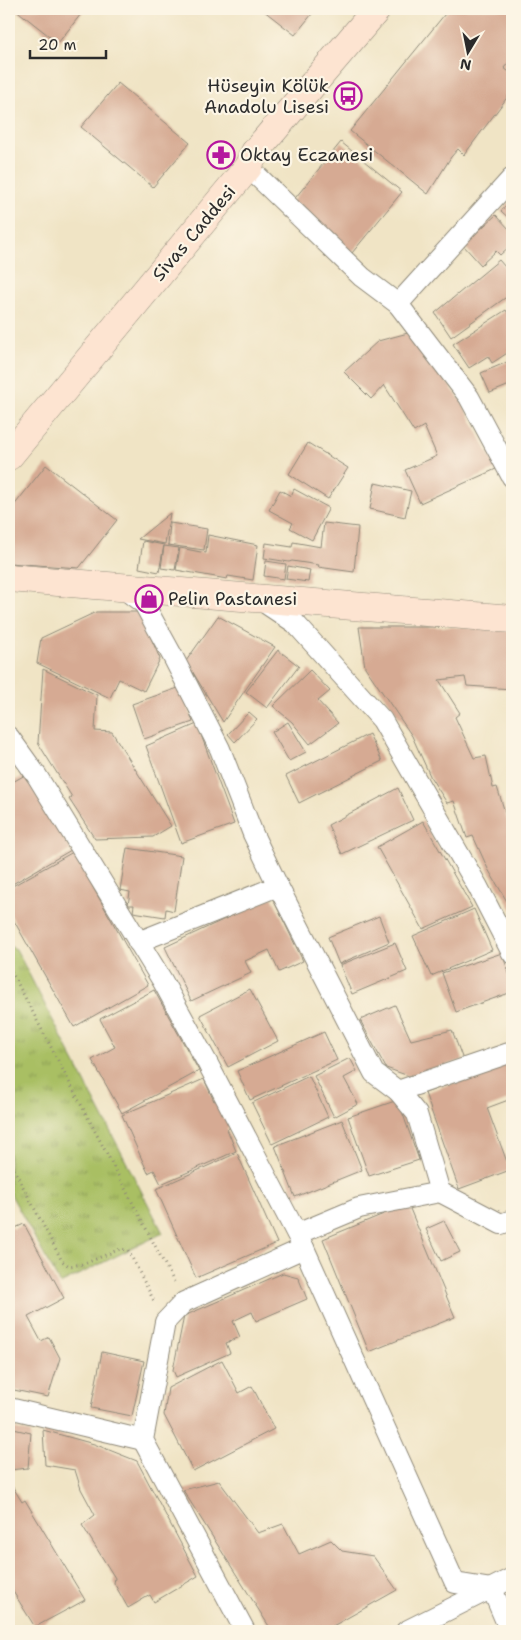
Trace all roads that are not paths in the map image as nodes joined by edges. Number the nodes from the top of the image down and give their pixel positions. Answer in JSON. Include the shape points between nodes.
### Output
{"nodes":[{"id":1,"x":376,"y":9,"type":"edge"},
{"id":2,"x":248,"y":167,"type":"junction"},
{"id":3,"x":512,"y":178,"type":"edge"},
{"id":4,"x":398,"y":304,"type":"junction"},
{"id":5,"x":9,"y":456,"type":"edge"},
{"id":6,"x":512,"y":477,"type":"edge"},
{"id":7,"x":9,"y":578,"type":"edge"},
{"id":8,"x":124,"y":588,"type":"junction"},
{"id":9,"x":257,"y":597,"type":"junction"},
{"id":10,"x":512,"y":620,"type":"edge"},
{"id":11,"x":9,"y":737,"type":"edge"},
{"id":12,"x":278,"y":886,"type":"junction"},
{"id":13,"x":138,"y":942,"type":"junction"},
{"id":14,"x":512,"y":953,"type":"edge"},
{"id":15,"x":512,"y":1052,"type":"edge"},
{"id":16,"x":398,"y":1091,"type":"junction"},
{"id":17,"x":440,"y":1192,"type":"junction"},
{"id":18,"x":512,"y":1220,"type":"edge"},
{"id":19,"x":300,"y":1241,"type":"junction"},
{"id":20,"x":9,"y":1408,"type":"edge"},
{"id":21,"x":143,"y":1440,"type":"junction"},
{"id":22,"x":512,"y":1578,"type":"edge"},
{"id":23,"x":492,"y":1588,"type":"junction"},
{"id":24,"x":245,"y":1631,"type":"edge"},
{"id":25,"x":406,"y":1631,"type":"edge"},
{"id":26,"x":510,"y":1631,"type":"edge"}],
"edges":[{"from":1,"to":2,"type":"main road","name":"Sivas Caddesi","via":[[255,152]]},
{"from":2,"to":4,"type":"street","via":[[362,277]]},
{"from":2,"to":5,"type":"main road","name":"Sivas Caddesi"},
{"from":3,"to":4,"type":"street"},
{"from":4,"to":6,"type":"street","via":[[469,397]]},
{"from":7,"to":8,"type":"main road"},
{"from":8,"to":9,"type":"main road"},
{"from":8,"to":12,"type":"street","via":[[144,604],[172,654],[220,749],[253,834]]},
{"from":9,"to":10,"type":"main road"},
{"from":9,"to":14,"type":"street","via":[[295,623],[382,720]]},
{"from":11,"to":13,"type":"street","via":[[37,776]]},
{"from":12,"to":13,"type":"street"},
{"from":12,"to":16,"type":"street","via":[[374,1073]]},
{"from":13,"to":19,"type":"street","via":[[208,1064]]},
{"from":15,"to":16,"type":"street"},
{"from":16,"to":17,"type":"street","via":[[417,1114]]},
{"from":17,"to":18,"type":"street","via":[[502,1224]]},
{"from":17,"to":19,"type":"street","via":[[359,1208]]},
{"from":19,"to":21,"type":"street","via":[[184,1302],[166,1322]]},
{"from":19,"to":23,"type":"street","via":[[456,1583]]},
{"from":20,"to":21,"type":"street"},
{"from":21,"to":24,"type":"street"},
{"from":22,"to":23,"type":"street"},
{"from":23,"to":25,"type":"street"},
{"from":23,"to":26,"type":"street"}]}
